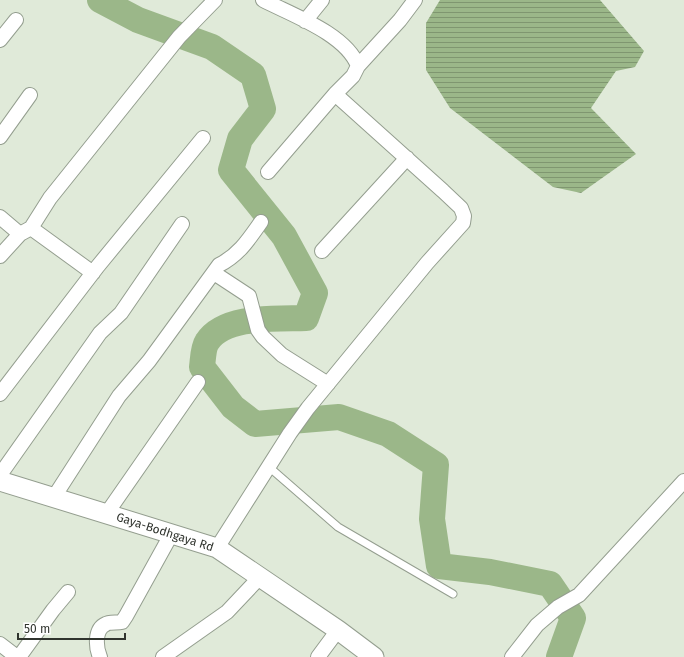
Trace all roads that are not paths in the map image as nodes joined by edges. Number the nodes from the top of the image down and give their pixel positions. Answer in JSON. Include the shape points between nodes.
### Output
{"nodes":[{"id":1,"x":215,"y":0,"type":"edge"},
{"id":2,"x":263,"y":0,"type":"edge"},
{"id":3,"x":322,"y":0,"type":"edge"},
{"id":4,"x":415,"y":0,"type":"edge"},
{"id":5,"x":16,"y":20,"type":"dead end"},
{"id":6,"x":305,"y":22,"type":"junction"},
{"id":7,"x":0,"y":40,"type":"edge"},
{"id":8,"x":358,"y":66,"type":"junction"},
{"id":9,"x":335,"y":94,"type":"junction"},
{"id":10,"x":30,"y":95,"type":"dead end"},
{"id":11,"x":0,"y":137,"type":"edge"},
{"id":12,"x":203,"y":138,"type":"dead end"},
{"id":13,"x":406,"y":158,"type":"junction"},
{"id":14,"x":268,"y":172,"type":"dead end"},
{"id":15,"x":0,"y":217,"type":"edge"},
{"id":16,"x":261,"y":222,"type":"dead end"},
{"id":17,"x":182,"y":224,"type":"dead end"},
{"id":18,"x":26,"y":231,"type":"junction"},
{"id":19,"x":322,"y":251,"type":"dead end"},
{"id":20,"x":0,"y":256,"type":"edge"},
{"id":21,"x":93,"y":273,"type":"junction"},
{"id":22,"x":214,"y":273,"type":"junction"},
{"id":23,"x":198,"y":382,"type":"dead end"},
{"id":24,"x":328,"y":384,"type":"junction"},
{"id":25,"x":0,"y":394,"type":"edge"},
{"id":26,"x":268,"y":466,"type":"junction"},
{"id":27,"x":0,"y":475,"type":"edge"},
{"id":28,"x":0,"y":481,"type":"edge"},
{"id":29,"x":684,"y":481,"type":"edge"},
{"id":30,"x":54,"y":497,"type":"junction"},
{"id":31,"x":107,"y":513,"type":"junction"},
{"id":32,"x":172,"y":533,"type":"junction"},
{"id":33,"x":217,"y":548,"type":"junction"},
{"id":34,"x":260,"y":578,"type":"junction"},
{"id":35,"x":68,"y":592,"type":"dead end"},
{"id":36,"x":453,"y":594,"type":"dead end"},
{"id":37,"x":338,"y":630,"type":"junction"},
{"id":38,"x":0,"y":644,"type":"edge"},
{"id":39,"x":18,"y":657,"type":"edge"},
{"id":40,"x":100,"y":657,"type":"edge"},
{"id":41,"x":163,"y":657,"type":"edge"},
{"id":42,"x":318,"y":657,"type":"edge"},
{"id":43,"x":374,"y":657,"type":"edge"},
{"id":44,"x":512,"y":657,"type":"edge"}],
"edges":[{"from":1,"to":18,"type":"street","via":[[180,36]]},
{"from":2,"to":6,"type":"street"},
{"from":3,"to":6,"type":"street"},
{"from":4,"to":8,"type":"street"},
{"from":5,"to":7,"type":"street"},
{"from":6,"to":8,"type":"street","via":[[337,40],[355,57]]},
{"from":8,"to":9,"type":"street","via":[[353,76]]},
{"from":9,"to":13,"type":"street"},
{"from":9,"to":14,"type":"street"},
{"from":10,"to":11,"type":"street"},
{"from":12,"to":21,"type":"street"},
{"from":13,"to":19,"type":"street"},
{"from":13,"to":24,"type":"street","via":[[460,208],[464,216],[463,223]]},
{"from":15,"to":18,"type":"street"},
{"from":16,"to":22,"type":"street","via":[[240,251],[219,265]]},
{"from":17,"to":27,"type":"street","via":[[121,313],[100,333]]},
{"from":18,"to":20,"type":"street"},
{"from":18,"to":21,"type":"street"},
{"from":21,"to":25,"type":"street"},
{"from":22,"to":24,"type":"street","via":[[249,296],[258,330],[282,355]]},
{"from":22,"to":30,"type":"street","via":[[119,396]]},
{"from":23,"to":31,"type":"street"},
{"from":24,"to":26,"type":"street"},
{"from":26,"to":33,"type":"street"},
{"from":26,"to":36,"type":"lane","via":[[338,528]]},
{"from":28,"to":30,"type":"street","name":"Gaya-Bodhgaya Rd"},
{"from":29,"to":44,"type":"street","via":[[573,599],[558,607],[537,625]]},
{"from":30,"to":31,"type":"street","name":"Gaya-Bodhgaya Rd"},
{"from":31,"to":32,"type":"street","name":"Gaya-Bodhgaya Rd"},
{"from":32,"to":33,"type":"street","name":"Gaya-Bodhgaya Rd"},
{"from":32,"to":40,"type":"street","via":[[122,622],[106,623],[102,626],[97,643]]},
{"from":33,"to":34,"type":"street","name":"Gaya-Bodhgaya Rd"},
{"from":34,"to":37,"type":"street","name":"Gaya-Bodhgaya Rd"},
{"from":34,"to":41,"type":"street","via":[[227,612]]},
{"from":35,"to":39,"type":"street"},
{"from":37,"to":42,"type":"street"},
{"from":37,"to":43,"type":"street","name":"Gaya-Bodhgaya Rd"},
{"from":38,"to":39,"type":"street"}]}
